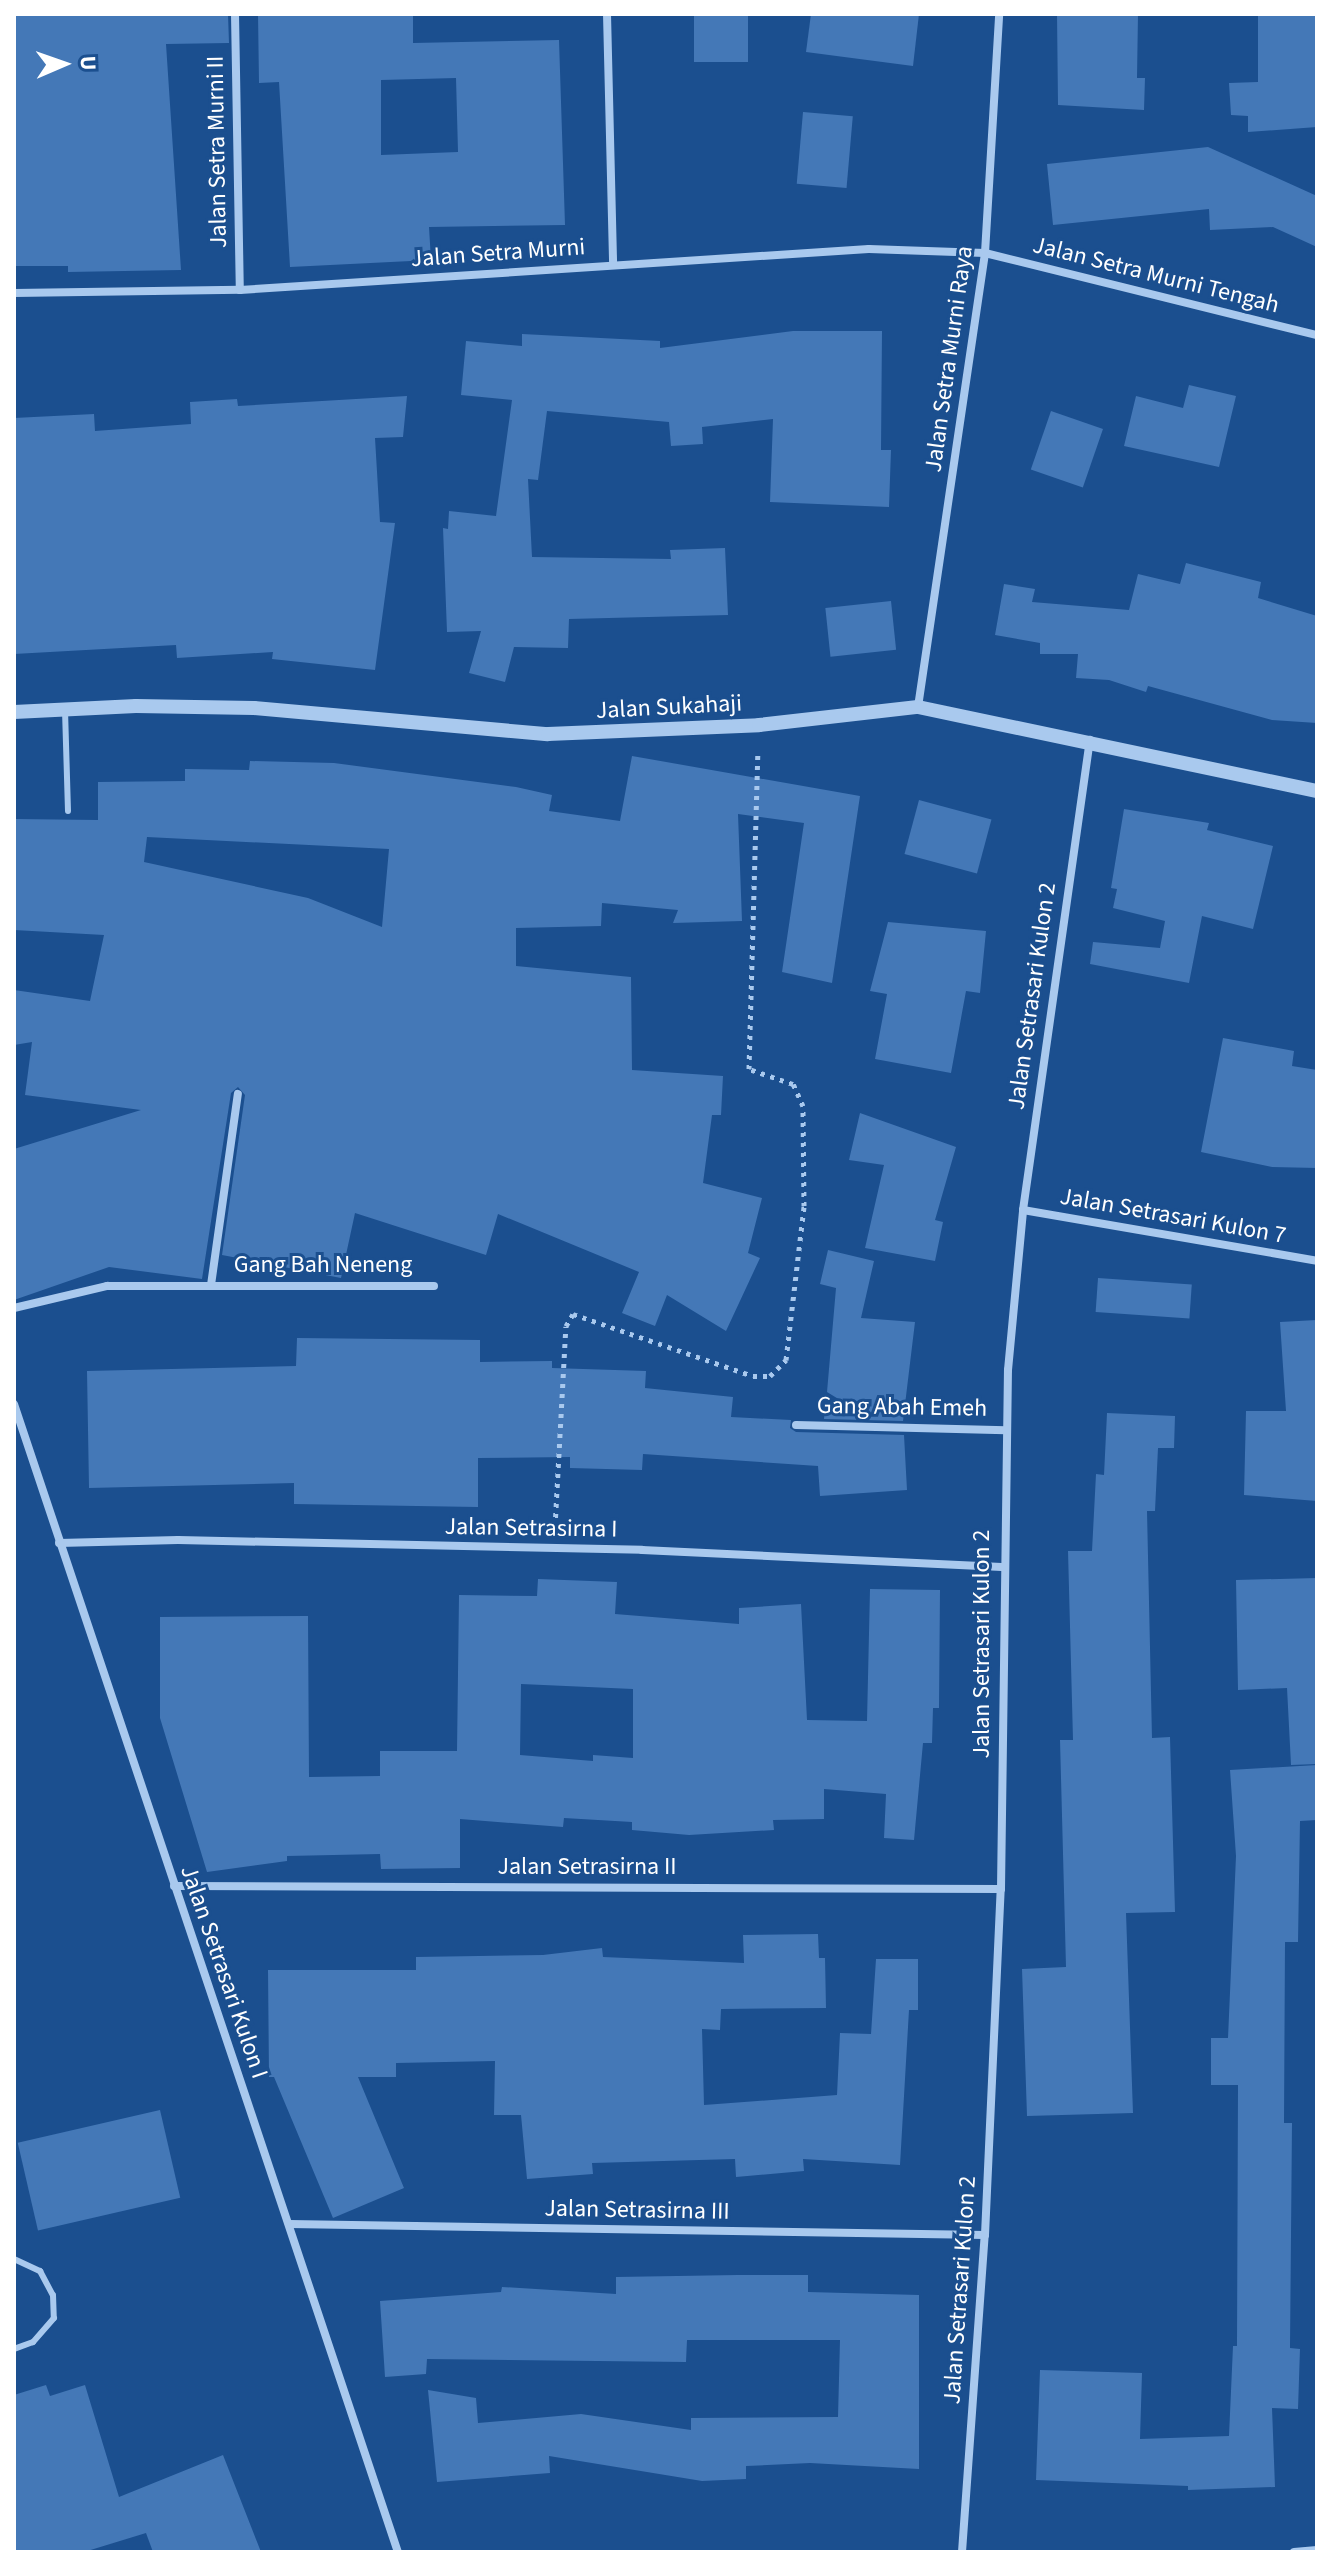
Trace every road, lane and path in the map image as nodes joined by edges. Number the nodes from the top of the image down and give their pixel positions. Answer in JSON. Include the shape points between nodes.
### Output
{"nodes":[{"id":1,"x":235,"y":14,"type":"edge"},
{"id":2,"x":607,"y":14,"type":"edge"},
{"id":3,"x":999,"y":14,"type":"edge"},
{"id":4,"x":985,"y":253,"type":"junction"},
{"id":5,"x":613,"y":265,"type":"junction"},
{"id":6,"x":240,"y":290,"type":"junction"},
{"id":7,"x":14,"y":293,"type":"edge"},
{"id":8,"x":1317,"y":335,"type":"edge"},
{"id":9,"x":918,"y":707,"type":"junction"},
{"id":10,"x":65,"y":710,"type":"junction"},
{"id":11,"x":14,"y":712,"type":"edge"},
{"id":12,"x":759,"y":725,"type":"junction"},
{"id":13,"x":1090,"y":740,"type":"junction"},
{"id":14,"x":1317,"y":791,"type":"edge"},
{"id":15,"x":68,"y":811,"type":"dead end"},
{"id":16,"x":238,"y":1094,"type":"dead end"},
{"id":17,"x":1023,"y":1210,"type":"junction"},
{"id":18,"x":1317,"y":1261,"type":"edge"},
{"id":19,"x":211,"y":1285,"type":"junction"},
{"id":20,"x":434,"y":1286,"type":"dead end"},
{"id":21,"x":14,"y":1308,"type":"edge"},
{"id":22,"x":14,"y":1404,"type":"edge"},
{"id":23,"x":796,"y":1425,"type":"dead end"},
{"id":24,"x":1006,"y":1430,"type":"junction"},
{"id":25,"x":59,"y":1543,"type":"junction"},
{"id":26,"x":554,"y":1549,"type":"junction"},
{"id":27,"x":1002,"y":1567,"type":"junction"},
{"id":28,"x":174,"y":1886,"type":"junction"},
{"id":29,"x":1001,"y":1889,"type":"junction"},
{"id":30,"x":289,"y":2224,"type":"junction"},
{"id":31,"x":985,"y":2235,"type":"junction"},
{"id":32,"x":14,"y":2259,"type":"edge"},
{"id":33,"x":14,"y":2349,"type":"edge"},
{"id":34,"x":1317,"y":2550,"type":"edge"},
{"id":35,"x":398,"y":2552,"type":"edge"},
{"id":36,"x":962,"y":2552,"type":"edge"},
{"id":37,"x":1294,"y":2552,"type":"edge"}],
"edges":[{"from":1,"to":6,"type":"street","name":"Jalan Setra Murni II"},
{"from":2,"to":5,"type":"street"},
{"from":3,"to":4,"type":"street","name":"Jalan Setra Murni Raya"},
{"from":4,"to":5,"type":"street","name":"Jalan Setra Murni","via":[[869,249]]},
{"from":4,"to":8,"type":"street","name":"Jalan Setra Murni Tengah"},
{"from":4,"to":9,"type":"street","name":"Jalan Setra Murni Raya"},
{"from":5,"to":6,"type":"street","name":"Jalan Setra Murni"},
{"from":6,"to":7,"type":"street","name":"Jalan Setra Murni"},
{"from":9,"to":12,"type":"street","name":"Jalan Sukahaji"},
{"from":9,"to":13,"type":"street","name":"Jalan Sukahaji"},
{"from":10,"to":11,"type":"street","name":"Jalan Sukahaji"},
{"from":10,"to":12,"type":"street","name":"Jalan Sukahaji","via":[[254,708],[548,734]]},
{"from":10,"to":15,"type":"lane"},
{"from":12,"to":26,"type":"path","via":[[749,1069],[793,1084],[803,1106],[804,1206],[786,1360],[770,1376],[753,1376],[573,1314],[566,1326]]},
{"from":13,"to":14,"type":"street","name":"Jalan Sukahaji"},
{"from":13,"to":17,"type":"street","name":"Jalan Setrasari Kulon 2"},
{"from":16,"to":19,"type":"street","name":"Gang Bah Neneng"},
{"from":17,"to":18,"type":"street","name":"Jalan Setrasari Kulon 7"},
{"from":17,"to":24,"type":"street","name":"Jalan Setrasari Kulon 2"},
{"from":19,"to":20,"type":"street","name":"Gang Bah Neneng"},
{"from":19,"to":21,"type":"street","name":"Gang Bah Neneng","via":[[107,1286]]},
{"from":22,"to":25,"type":"street","name":"Jalan Setrasari Kulon I"},
{"from":23,"to":24,"type":"street","name":"Gang Abah Emeh"},
{"from":24,"to":27,"type":"street","name":"Jalan Setrasari Kulon 2"},
{"from":25,"to":26,"type":"street","name":"Jalan Setrasirna I","via":[[178,1540]]},
{"from":25,"to":28,"type":"street","name":"Jalan Setrasari Kulon I"},
{"from":26,"to":27,"type":"street","name":"Jalan Setrasirna I"},
{"from":27,"to":29,"type":"street","name":"Jalan Setrasari Kulon 2"},
{"from":28,"to":29,"type":"street","name":"Jalan Setrasirna II"},
{"from":28,"to":30,"type":"street","name":"Jalan Setrasari Kulon I"},
{"from":29,"to":31,"type":"street","name":"Jalan Setrasari Kulon 2"},
{"from":30,"to":31,"type":"street","name":"Jalan Setrasirna III"},
{"from":30,"to":35,"type":"street","name":"Jalan Setrasari Kulon I"},
{"from":31,"to":36,"type":"street","name":"Jalan Setrasari Kulon 2"},
{"from":32,"to":33,"type":"lane","via":[[40,2271],[53,2295],[54,2318],[33,2342]]},
{"from":34,"to":37,"type":"street"}]}
